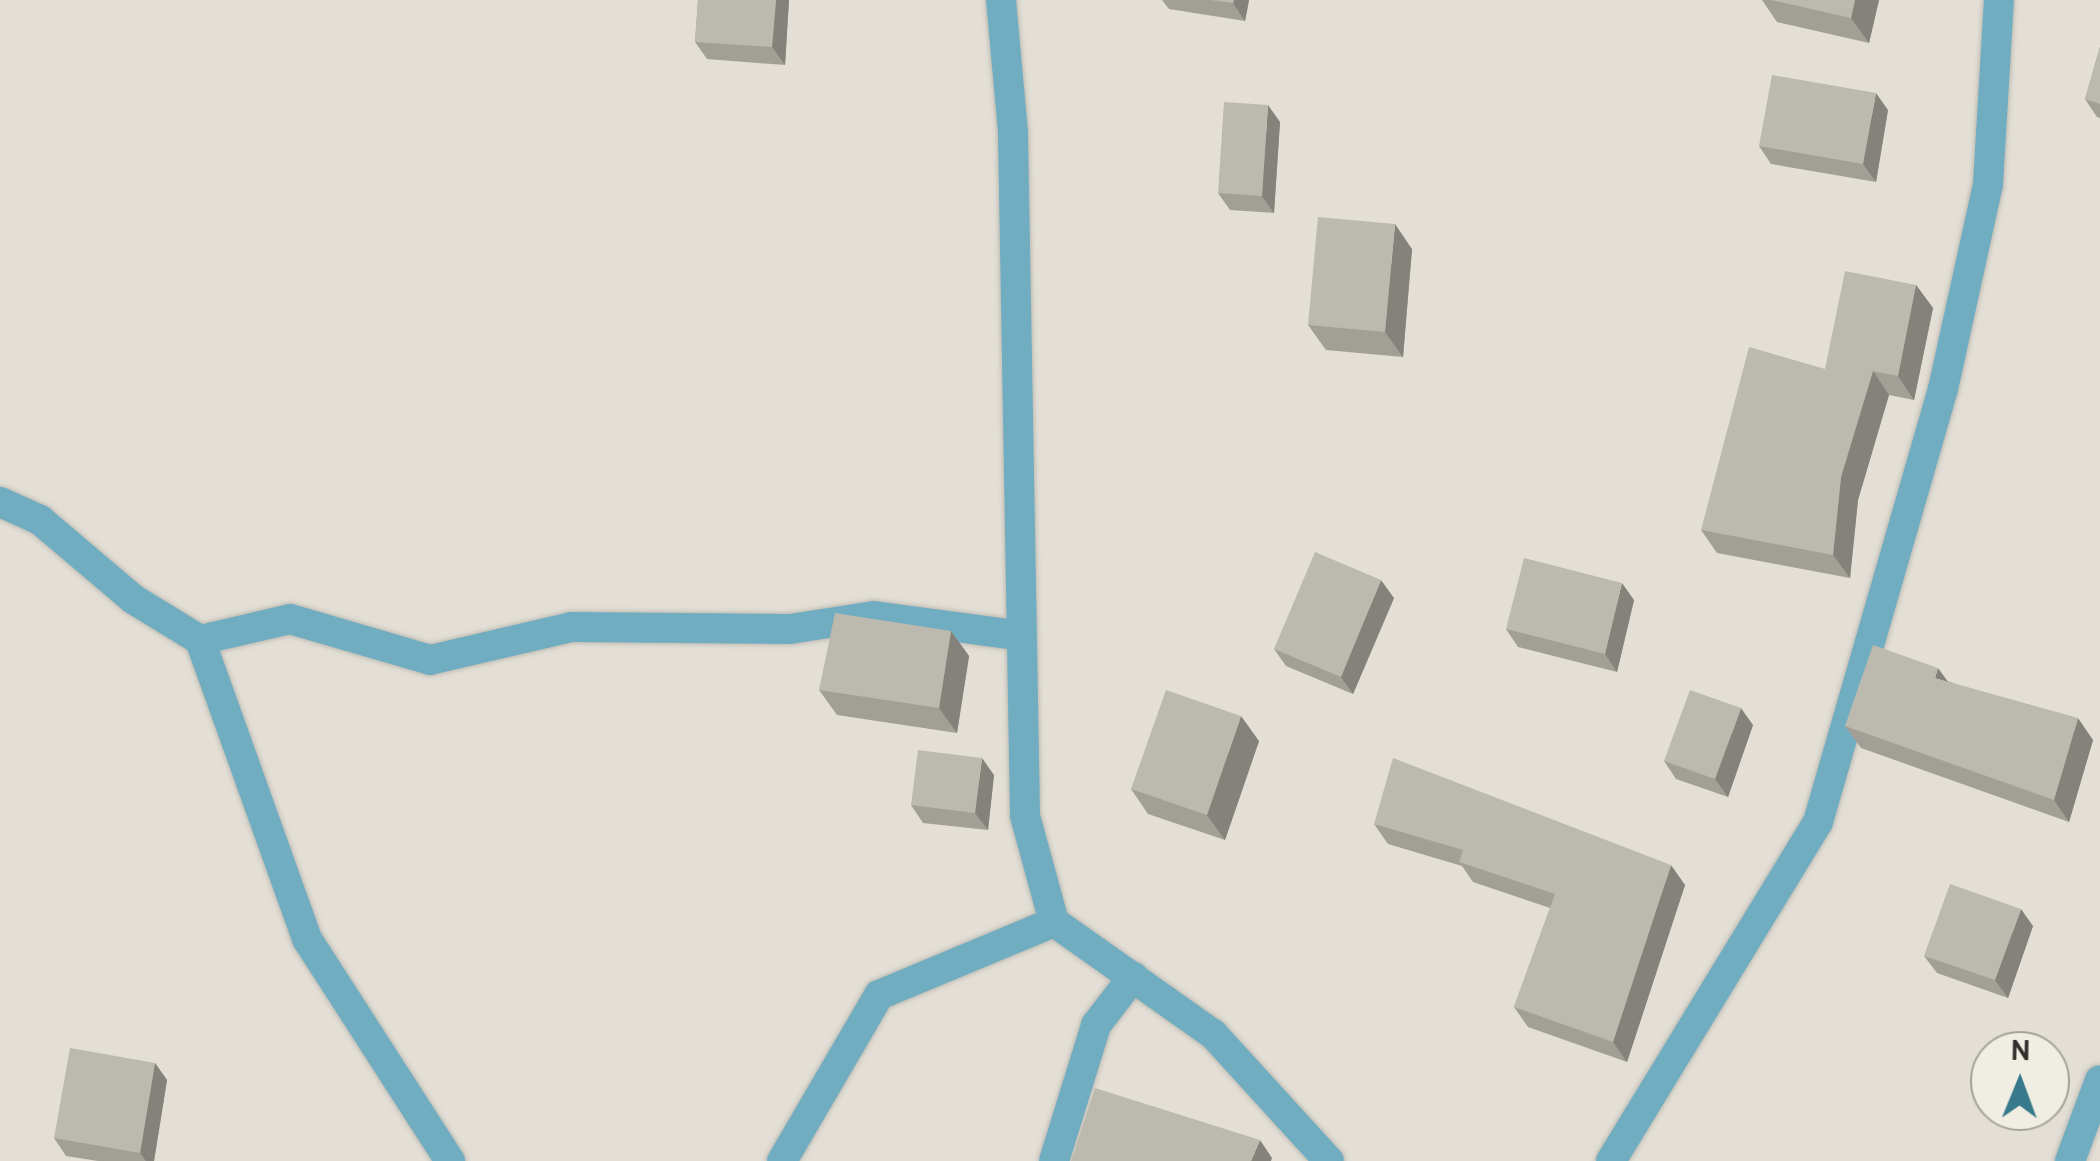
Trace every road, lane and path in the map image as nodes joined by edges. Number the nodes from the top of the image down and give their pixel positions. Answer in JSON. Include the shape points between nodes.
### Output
{"nodes":[{"id":1,"x":1001,"y":0,"type":"edge"},
{"id":2,"x":1999,"y":0,"type":"edge"},
{"id":3,"x":0,"y":502,"type":"edge"},
{"id":4,"x":1017,"y":635,"type":"junction"},
{"id":5,"x":200,"y":640,"type":"junction"},
{"id":6,"x":1054,"y":922,"type":"junction"},
{"id":7,"x":1132,"y":977,"type":"junction"},
{"id":8,"x":2100,"y":1080,"type":"edge"},
{"id":9,"x":450,"y":1161,"type":"edge"},
{"id":10,"x":782,"y":1161,"type":"edge"},
{"id":11,"x":1054,"y":1161,"type":"edge"},
{"id":12,"x":1329,"y":1161,"type":"edge"},
{"id":13,"x":1611,"y":1161,"type":"edge"},
{"id":14,"x":2070,"y":1161,"type":"edge"}],
"edges":[{"from":1,"to":4,"type":"street","via":[[1013,132]]},
{"from":2,"to":13,"type":"street","via":[[1988,184],[1947,371],[1818,822]]},
{"from":3,"to":5,"type":"street","via":[[40,520],[133,599]]},
{"from":4,"to":5,"type":"street","via":[[874,616],[790,629],[572,627],[430,660],[290,619]]},
{"from":4,"to":6,"type":"street","via":[[1025,816]]},
{"from":5,"to":9,"type":"street","via":[[307,938]]},
{"from":6,"to":7,"type":"street"},
{"from":6,"to":10,"type":"street","via":[[879,995]]},
{"from":7,"to":11,"type":"street","via":[[1096,1026]]},
{"from":7,"to":12,"type":"street","via":[[1213,1034]]},
{"from":8,"to":14,"type":"street"}]}
